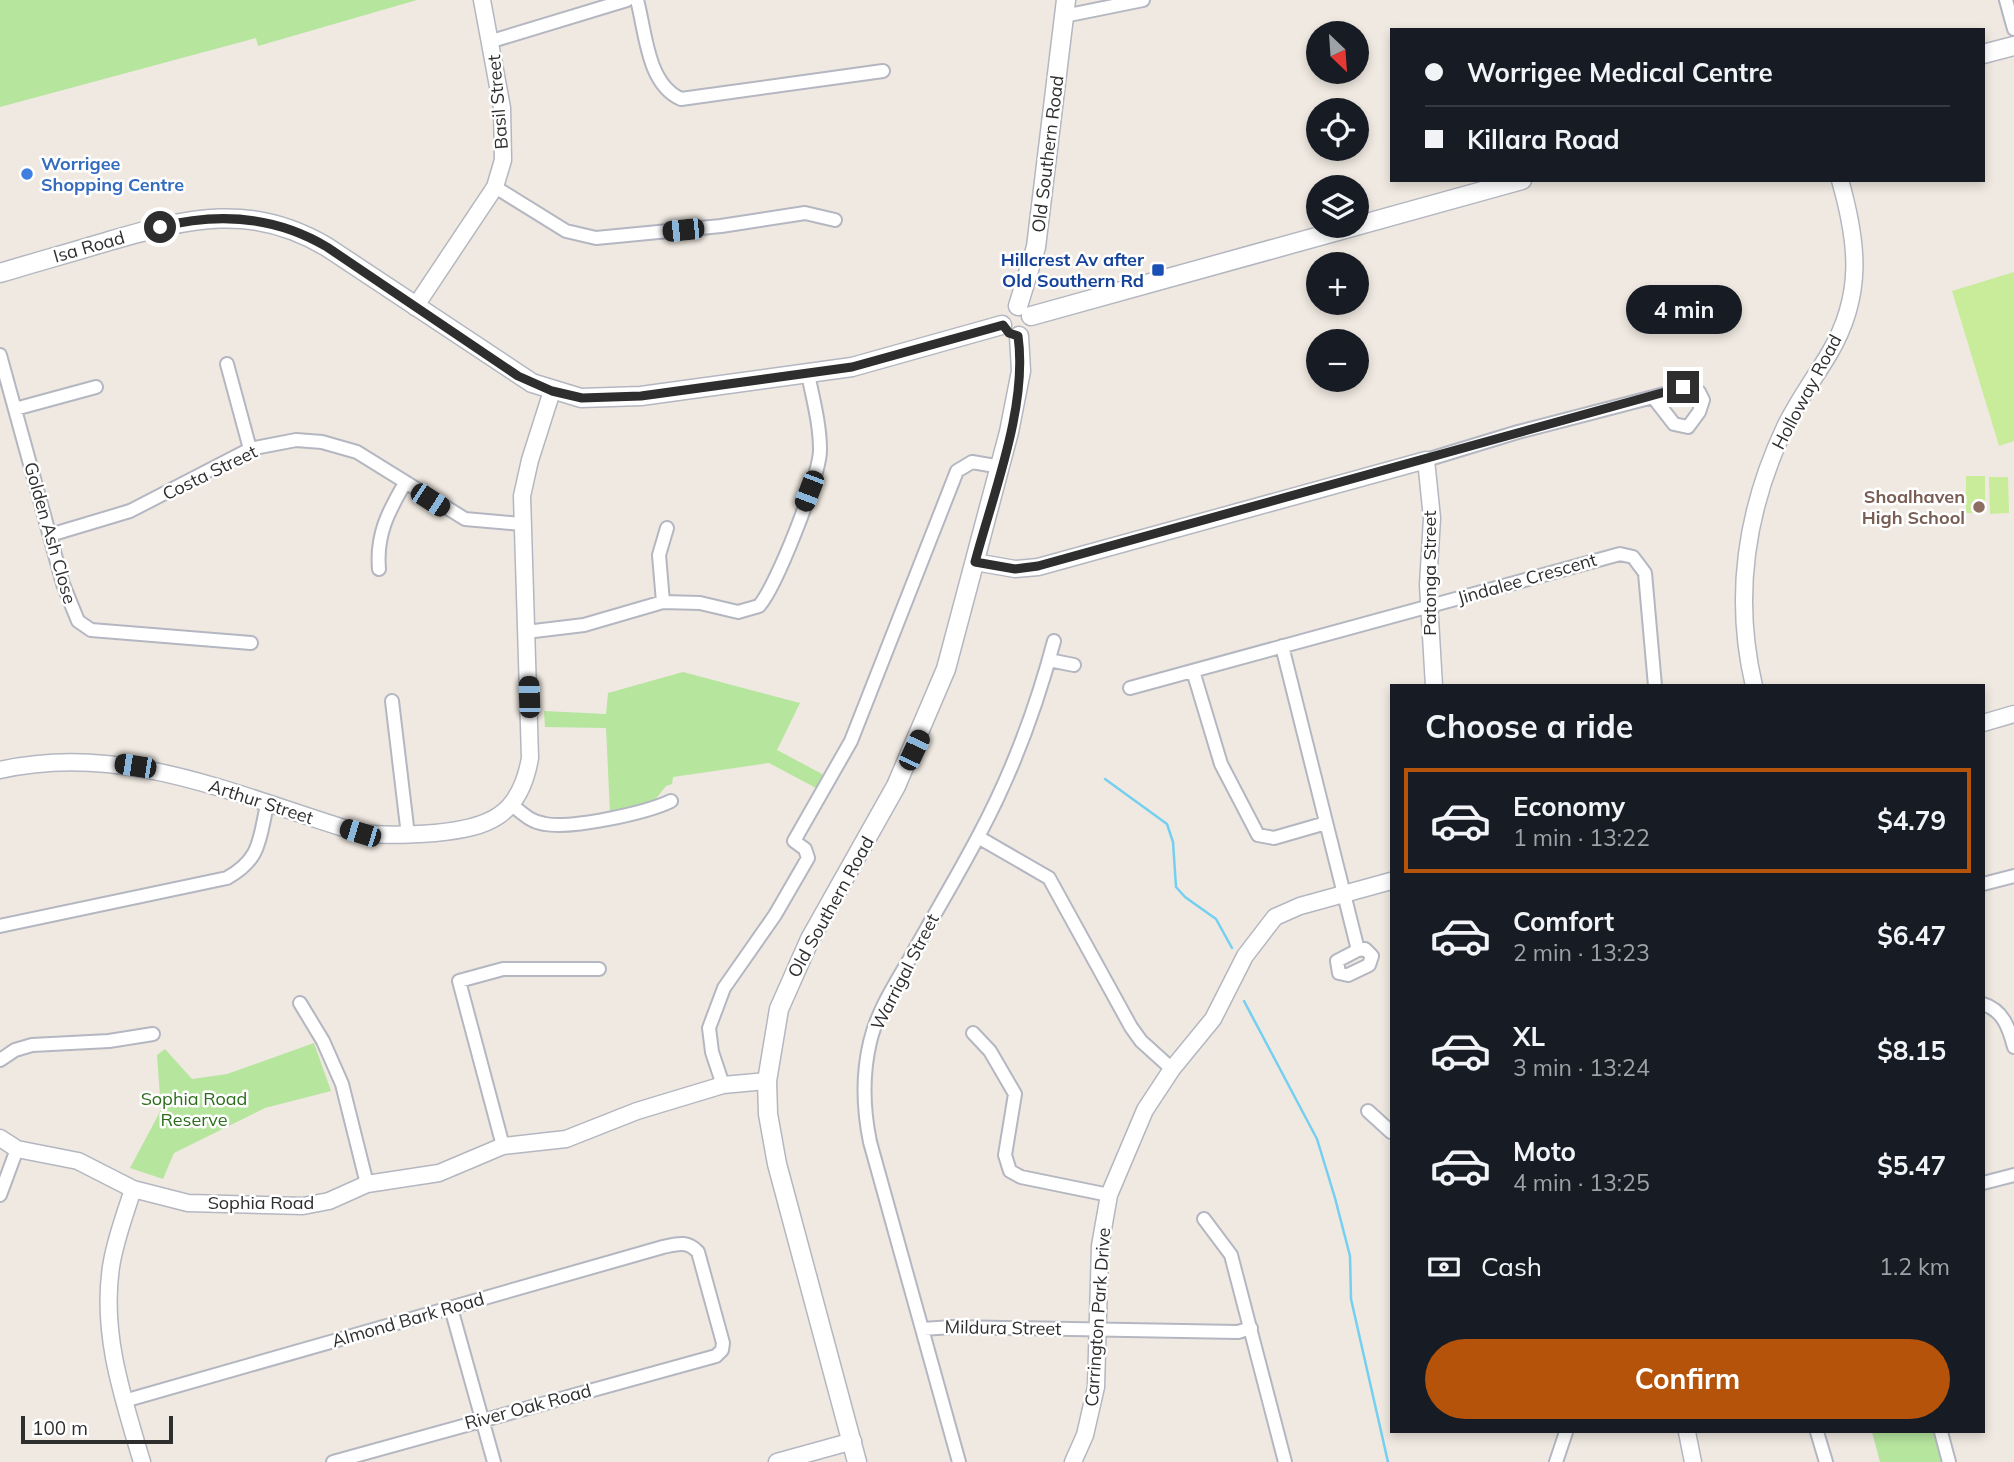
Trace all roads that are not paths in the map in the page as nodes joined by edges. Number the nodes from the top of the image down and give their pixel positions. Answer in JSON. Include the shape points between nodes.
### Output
{"nodes":[{"id":1,"x":482,"y":0,"type":"edge"},
{"id":2,"x":626,"y":0,"type":"edge"},
{"id":3,"x":637,"y":0,"type":"edge"},
{"id":4,"x":1143,"y":0,"type":"edge"},
{"id":5,"x":2006,"y":0,"type":"edge"},
{"id":6,"x":1065,"y":8,"type":"edge"},
{"id":7,"x":2014,"y":29,"type":"edge"},
{"id":8,"x":492,"y":41,"type":"junction"},
{"id":9,"x":2014,"y":46,"type":"edge"},
{"id":10,"x":1985,"y":53,"type":"edge"},
{"id":11,"x":883,"y":71,"type":"dead end"},
{"id":12,"x":1514,"y":182,"type":"edge"},
{"id":13,"x":1841,"y":182,"type":"edge"},
{"id":14,"x":495,"y":187,"type":"junction"},
{"id":15,"x":835,"y":220,"type":"dead end"},
{"id":16,"x":0,"y":273,"type":"edge"},
{"id":17,"x":415,"y":307,"type":"junction"},
{"id":18,"x":1025,"y":311,"type":"junction"},
{"id":19,"x":1003,"y":325,"type":"junction"},
{"id":20,"x":1018,"y":336,"type":"junction"},
{"id":21,"x":0,"y":355,"type":"edge"},
{"id":22,"x":227,"y":364,"type":"dead end"},
{"id":23,"x":808,"y":374,"type":"junction"},
{"id":24,"x":96,"y":387,"type":"dead end"},
{"id":25,"x":552,"y":391,"type":"junction"},
{"id":26,"x":1653,"y":397,"type":"dead end"},
{"id":27,"x":15,"y":409,"type":"junction"},
{"id":28,"x":250,"y":450,"type":"junction"},
{"id":29,"x":1426,"y":460,"type":"junction"},
{"id":30,"x":1001,"y":467,"type":"junction"},
{"id":31,"x":405,"y":484,"type":"junction"},
{"id":32,"x":521,"y":524,"type":"junction"},
{"id":33,"x":667,"y":528,"type":"dead end"},
{"id":34,"x":50,"y":535,"type":"junction"},
{"id":35,"x":975,"y":562,"type":"junction"},
{"id":36,"x":379,"y":569,"type":"dead end"},
{"id":37,"x":663,"y":602,"type":"junction"},
{"id":38,"x":1428,"y":608,"type":"junction"},
{"id":39,"x":526,"y":632,"type":"junction"},
{"id":40,"x":1054,"y":641,"type":"dead end"},
{"id":41,"x":251,"y":643,"type":"dead end"},
{"id":42,"x":1282,"y":646,"type":"junction"},
{"id":43,"x":1049,"y":660,"type":"junction"},
{"id":44,"x":1074,"y":664,"type":"dead end"},
{"id":45,"x":1193,"y":671,"type":"junction"},
{"id":46,"x":1434,"y":684,"type":"edge"},
{"id":47,"x":1655,"y":684,"type":"edge"},
{"id":48,"x":1754,"y":684,"type":"edge"},
{"id":49,"x":1130,"y":688,"type":"dead end"},
{"id":50,"x":393,"y":701,"type":"dead end"},
{"id":51,"x":2014,"y":714,"type":"edge"},
{"id":52,"x":1985,"y":722,"type":"edge"},
{"id":53,"x":0,"y":770,"type":"edge"},
{"id":54,"x":671,"y":801,"type":"dead end"},
{"id":55,"x":267,"y":805,"type":"junction"},
{"id":56,"x":512,"y":805,"type":"junction"},
{"id":57,"x":1326,"y":823,"type":"junction"},
{"id":58,"x":408,"y":835,"type":"junction"},
{"id":59,"x":978,"y":837,"type":"junction"},
{"id":60,"x":2014,"y":876,"type":"edge"},
{"id":61,"x":1390,"y":881,"type":"edge"},
{"id":62,"x":1985,"y":883,"type":"edge"},
{"id":63,"x":1345,"y":894,"type":"junction"},
{"id":64,"x":0,"y":926,"type":"edge"},
{"id":65,"x":1358,"y":950,"type":"dead end"},
{"id":66,"x":599,"y":970,"type":"dead end"},
{"id":67,"x":300,"y":1003,"type":"dead end"},
{"id":68,"x":1985,"y":1005,"type":"edge"},
{"id":69,"x":972,"y":1033,"type":"dead end"},
{"id":70,"x":153,"y":1034,"type":"dead end"},
{"id":71,"x":2014,"y":1047,"type":"edge"},
{"id":72,"x":0,"y":1060,"type":"edge"},
{"id":73,"x":1172,"y":1069,"type":"junction"},
{"id":74,"x":767,"y":1081,"type":"junction"},
{"id":75,"x":723,"y":1084,"type":"junction"},
{"id":76,"x":1368,"y":1111,"type":"dead end"},
{"id":77,"x":1390,"y":1131,"type":"edge"},
{"id":78,"x":0,"y":1138,"type":"edge"},
{"id":79,"x":503,"y":1146,"type":"junction"},
{"id":80,"x":17,"y":1149,"type":"junction"},
{"id":81,"x":2014,"y":1175,"type":"edge"},
{"id":82,"x":1985,"y":1182,"type":"edge"},
{"id":83,"x":367,"y":1184,"type":"junction"},
{"id":84,"x":133,"y":1189,"type":"junction"},
{"id":85,"x":0,"y":1195,"type":"edge"},
{"id":86,"x":1109,"y":1195,"type":"junction"},
{"id":87,"x":1204,"y":1219,"type":"dead end"},
{"id":88,"x":451,"y":1308,"type":"junction"},
{"id":89,"x":1251,"y":1328,"type":"junction"},
{"id":90,"x":923,"y":1329,"type":"junction"},
{"id":91,"x":1098,"y":1330,"type":"junction"},
{"id":92,"x":722,"y":1350,"type":"joint"},
{"id":93,"x":124,"y":1401,"type":"junction"},
{"id":94,"x":482,"y":1420,"type":"junction"},
{"id":95,"x":1566,"y":1433,"type":"edge"},
{"id":96,"x":1687,"y":1433,"type":"edge"},
{"id":97,"x":1817,"y":1433,"type":"edge"},
{"id":98,"x":1941,"y":1433,"type":"edge"},
{"id":99,"x":853,"y":1441,"type":"junction"},
{"id":100,"x":1282,"y":1461,"type":"edge"},
{"id":101,"x":142,"y":1462,"type":"edge"},
{"id":102,"x":333,"y":1462,"type":"edge"},
{"id":103,"x":494,"y":1462,"type":"edge"},
{"id":104,"x":778,"y":1462,"type":"edge"},
{"id":105,"x":857,"y":1462,"type":"edge"},
{"id":106,"x":864,"y":1462,"type":"edge"},
{"id":107,"x":960,"y":1462,"type":"edge"},
{"id":108,"x":1073,"y":1462,"type":"edge"},
{"id":109,"x":1556,"y":1462,"type":"edge"},
{"id":110,"x":1693,"y":1462,"type":"edge"},
{"id":111,"x":1826,"y":1462,"type":"edge"},
{"id":112,"x":1949,"y":1462,"type":"edge"}],
"edges":[{"from":1,"to":8,"type":"street","name":"Basil Street"},
{"from":2,"to":8,"type":"street"},
{"from":3,"to":11,"type":"street","via":[[658,81],[681,99]]},
{"from":4,"to":6,"type":"street"},
{"from":5,"to":7,"type":"street"},
{"from":6,"to":18,"type":"main road","name":"Old Southern Road","via":[[1037,247]]},
{"from":8,"to":14,"type":"street","name":"Basil Street","via":[[505,142]]},
{"from":9,"to":10,"type":"main road"},
{"from":12,"to":18,"type":"main road"},
{"from":13,"to":48,"type":"street","name":"Holloway Road","via":[[1854,231],[1854,283],[1840,330],[1786,425],[1755,503],[1744,579],[1744,625]]},
{"from":14,"to":15,"type":"street","via":[[581,237],[613,239],[805,214]]},
{"from":14,"to":17,"type":"street","name":"Basil Street"},
{"from":16,"to":17,"type":"main road","name":"Isa Road","via":[[174,223],[242,218],[281,225],[311,237]]},
{"from":17,"to":25,"type":"main road","name":"Isa Road","via":[[518,376]]},
{"from":18,"to":19,"type":"main road","via":[[1005,311]]},
{"from":18,"to":20,"type":"main road","via":[[1030,329]]},
{"from":19,"to":20,"type":"main road"},
{"from":19,"to":23,"type":"main road","name":"Isa Road","via":[[872,362]]},
{"from":20,"to":30,"type":"main road","name":"Old Southern Road","via":[[1021,371]]},
{"from":21,"to":27,"type":"street","name":"Golden Ash Close"},
{"from":22,"to":28,"type":"street"},
{"from":23,"to":25,"type":"main road","name":"Isa Road","via":[[600,399]]},
{"from":23,"to":37,"type":"street","via":[[819,431],[818,465],[764,600],[746,612],[689,601]]},
{"from":24,"to":27,"type":"street"},
{"from":25,"to":32,"type":"street","via":[[525,479]]},
{"from":26,"to":29,"type":"street"},
{"from":27,"to":34,"type":"street","name":"Golden Ash Close"},
{"from":28,"to":31,"type":"street","name":"Costa Street","via":[[296,440],[334,444],[367,457]]},
{"from":28,"to":34,"type":"street","name":"Costa Street","via":[[130,512]]},
{"from":29,"to":35,"type":"street","via":[[1038,566],[1015,569]]},
{"from":29,"to":38,"type":"street","name":"Patonga Street","via":[[1432,526]]},
{"from":30,"to":35,"type":"main road","name":"Old Southern Road"},
{"from":30,"to":75,"type":"street","via":[[972,462],[957,471],[851,741],[794,841],[806,849],[808,858],[724,988],[709,1028]]},
{"from":31,"to":32,"type":"street","name":"Costa Street","via":[[465,519]]},
{"from":31,"to":36,"type":"street","via":[[384,522]]},
{"from":32,"to":39,"type":"street"},
{"from":33,"to":37,"type":"street","via":[[659,555]]},
{"from":34,"to":41,"type":"street","name":"Golden Ash Close","via":[[70,607],[78,621],[91,630]]},
{"from":35,"to":74,"type":"main road","name":"Old Southern Road","via":[[946,669],[922,731],[897,786],[787,987]]},
{"from":37,"to":39,"type":"street","via":[[584,625]]},
{"from":38,"to":42,"type":"street","name":"Jindalee Crescent"},
{"from":38,"to":46,"type":"street","name":"Patonga Street"},
{"from":38,"to":47,"type":"street","name":"Jindalee Crescent","via":[[1627,554],[1638,562],[1647,579]]},
{"from":39,"to":56,"type":"street","via":[[530,758],[523,789]]},
{"from":40,"to":43,"type":"street","name":"Warrigal Street"},
{"from":42,"to":45,"type":"street","name":"Jindalee Crescent"},
{"from":42,"to":57,"type":"street"},
{"from":43,"to":44,"type":"street"},
{"from":43,"to":59,"type":"street","name":"Warrigal Street","via":[[1026,734]]},
{"from":45,"to":49,"type":"street","name":"Jindalee Crescent"},
{"from":45,"to":57,"type":"street","via":[[1218,757],[1258,835],[1274,838]]},
{"from":50,"to":58,"type":"street"},
{"from":51,"to":52,"type":"street"},
{"from":53,"to":55,"type":"street","name":"Arthur Street","via":[[69,760],[114,762],[170,773]]},
{"from":54,"to":56,"type":"street","via":[[638,815],[547,825],[530,820]]},
{"from":55,"to":58,"type":"street","name":"Arthur Street","via":[[360,833]]},
{"from":55,"to":64,"type":"street","via":[[256,852],[246,868],[227,878]]},
{"from":56,"to":58,"type":"street","name":"Arthur Street","via":[[479,827]]},
{"from":57,"to":63,"type":"street"},
{"from":59,"to":73,"type":"street","via":[[1049,878],[1131,1027]]},
{"from":59,"to":90,"type":"street","name":"Warrigal Street","via":[[882,1008],[864,1072],[870,1142]]},
{"from":60,"to":62,"type":"street"},
{"from":61,"to":63,"type":"street","name":"Carrington Park Drive"},
{"from":63,"to":65,"type":"street"},
{"from":63,"to":73,"type":"street","name":"Carrington Park Drive","via":[[1300,905],[1275,917],[1245,956],[1206,1029]]},
{"from":66,"to":79,"type":"street","via":[[503,969],[459,981]]},
{"from":67,"to":83,"type":"street","via":[[342,1084]]},
{"from":68,"to":71,"type":"street","via":[[2004,1019]]},
{"from":69,"to":86,"type":"street","via":[[990,1051],[1015,1094],[1004,1155],[1010,1171]]},
{"from":70,"to":72,"type":"street","via":[[32,1045],[15,1049]]},
{"from":73,"to":86,"type":"street","name":"Carrington Park Drive","via":[[1136,1128]]},
{"from":74,"to":75,"type":"street","name":"Sophia Road"},
{"from":74,"to":99,"type":"main road","name":"Old Southern Road","via":[[776,1164]]},
{"from":75,"to":79,"type":"street","name":"Sophia Road","via":[[559,1141]]},
{"from":76,"to":77,"type":"street"},
{"from":78,"to":80,"type":"street","name":"Sophia Road"},
{"from":79,"to":83,"type":"street","name":"Sophia Road","via":[[439,1173]]},
{"from":80,"to":84,"type":"street","name":"Sophia Road","via":[[78,1161]]},
{"from":80,"to":85,"type":"street"},
{"from":81,"to":82,"type":"street"},
{"from":83,"to":84,"type":"street","name":"Sophia Road","via":[[329,1201],[294,1207],[188,1203]]},
{"from":84,"to":93,"type":"street","via":[[111,1266],[109,1296],[109,1324]]},
{"from":86,"to":91,"type":"street","name":"Carrington Park Drive","via":[[1100,1246]]},
{"from":87,"to":89,"type":"street","via":[[1231,1255]]},
{"from":88,"to":92,"type":"street","name":"Almond Bark Road","via":[[681,1243],[698,1252]]},
{"from":88,"to":93,"type":"street","name":"Almond Bark Road"},
{"from":88,"to":94,"type":"street"},
{"from":89,"to":91,"type":"street","name":"Mildura Street","via":[[1238,1332]]},
{"from":89,"to":100,"type":"street"},
{"from":90,"to":91,"type":"street","name":"Mildura Street"},
{"from":90,"to":107,"type":"street","name":"Warrigal Street"},
{"from":91,"to":108,"type":"street","name":"Carrington Park Drive","via":[[1093,1409]]},
{"from":92,"to":94,"type":"street","name":"River Oak Road","via":[[716,1356]]},
{"from":93,"to":101,"type":"street"},
{"from":94,"to":102,"type":"street","name":"River Oak Road"},
{"from":94,"to":103,"type":"street"},
{"from":95,"to":109,"type":"street"},
{"from":96,"to":110,"type":"street"},
{"from":97,"to":111,"type":"street"},
{"from":98,"to":112,"type":"street"},
{"from":99,"to":104,"type":"street"},
{"from":99,"to":105,"type":"main road","name":"Old Southern Road"},
{"from":99,"to":106,"type":"main road","name":"Old Southern Road"}]}
